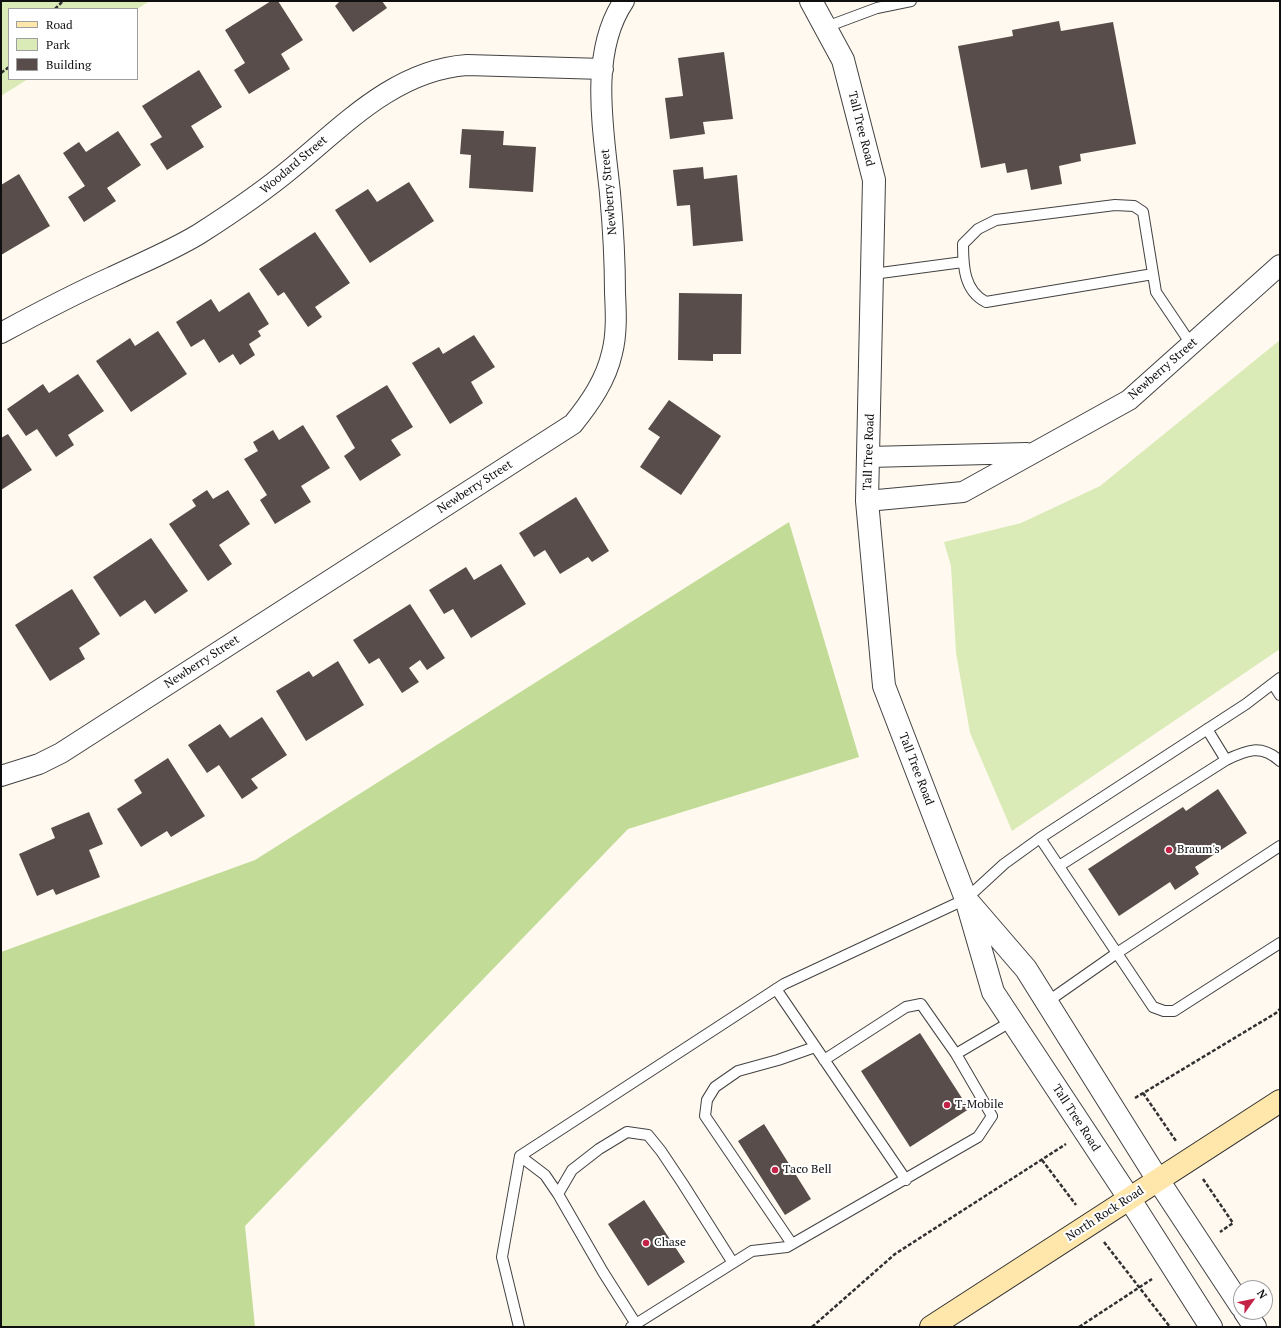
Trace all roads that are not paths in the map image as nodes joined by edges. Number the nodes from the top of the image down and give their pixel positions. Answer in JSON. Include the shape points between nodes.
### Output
{"nodes":[{"id":1,"x":624,"y":1,"type":"edge"},
{"id":2,"x":811,"y":1,"type":"edge"},
{"id":3,"x":911,"y":1,"type":"edge"},
{"id":4,"x":826,"y":27,"type":"junction"},
{"id":5,"x":603,"y":69,"type":"junction"},
{"id":6,"x":963,"y":262,"type":"junction"},
{"id":7,"x":1280,"y":265,"type":"edge"},
{"id":8,"x":873,"y":274,"type":"junction"},
{"id":9,"x":1153,"y":274,"type":"junction"},
{"id":10,"x":1,"y":332,"type":"edge"},
{"id":11,"x":1191,"y":344,"type":"junction"},
{"id":12,"x":1031,"y":453,"type":"junction"},
{"id":13,"x":869,"y":457,"type":"junction"},
{"id":14,"x":867,"y":501,"type":"junction"},
{"id":15,"x":1276,"y":681,"type":"edge"},
{"id":16,"x":1280,"y":695,"type":"edge"},
{"id":17,"x":1207,"y":730,"type":"junction"},
{"id":18,"x":1226,"y":760,"type":"junction"},
{"id":19,"x":1280,"y":761,"type":"edge"},
{"id":20,"x":1,"y":776,"type":"edge"},
{"id":21,"x":1040,"y":838,"type":"junction"},
{"id":22,"x":1280,"y":846,"type":"edge"},
{"id":23,"x":1059,"y":866,"type":"junction"},
{"id":24,"x":966,"y":898,"type":"junction"},
{"id":25,"x":1280,"y":942,"type":"edge"},
{"id":26,"x":1117,"y":953,"type":"junction"},
{"id":27,"x":776,"y":989,"type":"junction"},
{"id":28,"x":1047,"y":1002,"type":"junction"},
{"id":29,"x":1012,"y":1021,"type":"junction"},
{"id":30,"x":815,"y":1046,"type":"junction"},
{"id":31,"x":956,"y":1054,"type":"junction"},
{"id":32,"x":824,"y":1060,"type":"junction"},
{"id":33,"x":1280,"y":1101,"type":"edge"},
{"id":34,"x":520,"y":1156,"type":"junction"},
{"id":35,"x":906,"y":1180,"type":"junction"},
{"id":36,"x":1158,"y":1180,"type":"junction"},
{"id":37,"x":558,"y":1194,"type":"junction"},
{"id":38,"x":1130,"y":1198,"type":"junction"},
{"id":39,"x":792,"y":1244,"type":"junction"},
{"id":40,"x":733,"y":1263,"type":"junction"},
{"id":41,"x":1233,"y":1294,"type":"edge"},
{"id":42,"x":634,"y":1325,"type":"edge"},
{"id":43,"x":519,"y":1327,"type":"edge"},
{"id":44,"x":931,"y":1327,"type":"edge"},
{"id":45,"x":1211,"y":1327,"type":"edge"}],
"edges":[{"from":1,"to":5,"type":"street","name":"Newberry Street","via":[[609,33]]},
{"from":2,"to":4,"type":"street","name":"Tall Tree Road"},
{"from":3,"to":4,"type":"lane","via":[[877,8]]},
{"from":4,"to":8,"type":"street","name":"Tall Tree Road","via":[[844,60],[874,180]]},
{"from":5,"to":10,"type":"street","name":"Woodard Street","via":[[467,65],[448,66],[428,73],[372,102],[349,118],[264,190],[198,234],[161,255],[56,303]]},
{"from":5,"to":20,"type":"street","name":"Newberry Street","via":[[600,95],[611,201],[615,332],[612,353],[601,382],[589,404],[573,424],[61,753],[39,764]]},
{"from":6,"to":8,"type":"lane"},
{"from":6,"to":9,"type":"lane","via":[[969,288],[986,302]]},
{"from":6,"to":9,"type":"lane","via":[[963,244],[978,229],[996,220],[1115,205],[1134,206],[1143,212]]},
{"from":7,"to":11,"type":"street","name":"Newberry Street"},
{"from":8,"to":13,"type":"street","name":"Tall Tree Road"},
{"from":9,"to":11,"type":"lane","via":[[1156,292]]},
{"from":11,"to":12,"type":"street","name":"Newberry Street","via":[[1129,400]]},
{"from":12,"to":13,"type":"street","name":"Newberry Street"},
{"from":12,"to":14,"type":"street","name":"Newberry Street","via":[[963,492]]},
{"from":13,"to":14,"type":"street","name":"Tall Tree Road"},
{"from":14,"to":24,"type":"street","name":"Tall Tree Road","via":[[884,686]]},
{"from":15,"to":16,"type":"lane"},
{"from":15,"to":17,"type":"lane"},
{"from":17,"to":18,"type":"lane"},
{"from":17,"to":21,"type":"lane"},
{"from":18,"to":19,"type":"lane","via":[[1248,750],[1264,751]]},
{"from":18,"to":23,"type":"lane"},
{"from":21,"to":23,"type":"lane"},
{"from":21,"to":24,"type":"lane","via":[[1004,864]]},
{"from":22,"to":26,"type":"lane"},
{"from":23,"to":26,"type":"lane"},
{"from":24,"to":27,"type":"lane"},
{"from":24,"to":28,"type":"street","name":"Tall Tree Road","via":[[1026,969]]},
{"from":24,"to":29,"type":"street","name":"Tall Tree Road","via":[[993,992]]},
{"from":25,"to":26,"type":"lane","via":[[1174,1011],[1153,1007]]},
{"from":26,"to":28,"type":"lane"},
{"from":27,"to":30,"type":"lane"},
{"from":27,"to":34,"type":"lane"},
{"from":28,"to":36,"type":"street","name":"Tall Tree Road"},
{"from":29,"to":31,"type":"lane"},
{"from":29,"to":38,"type":"street","name":"Tall Tree Road"},
{"from":30,"to":32,"type":"lane"},
{"from":30,"to":39,"type":"lane","via":[[738,1071],[716,1087],[707,1100],[705,1116]]},
{"from":31,"to":32,"type":"lane","via":[[922,1004],[906,1007]]},
{"from":31,"to":35,"type":"lane","via":[[992,1116],[978,1137]]},
{"from":32,"to":35,"type":"lane"},
{"from":33,"to":36,"type":"main road","name":"North Rock Road"},
{"from":34,"to":37,"type":"lane","via":[[545,1175]]},
{"from":34,"to":43,"type":"lane","via":[[502,1256]]},
{"from":35,"to":39,"type":"lane"},
{"from":36,"to":38,"type":"main road","name":"North Rock Road"},
{"from":36,"to":41,"type":"street","name":"Tall Tree Road"},
{"from":37,"to":40,"type":"lane","via":[[572,1170],[599,1148],[627,1132],[648,1136],[661,1151]]},
{"from":37,"to":42,"type":"lane"},
{"from":38,"to":44,"type":"main road","name":"North Rock Road"},
{"from":38,"to":45,"type":"street","name":"Tall Tree Road"},
{"from":39,"to":40,"type":"lane","via":[[787,1247],[752,1251]]},
{"from":40,"to":42,"type":"lane"}]}
